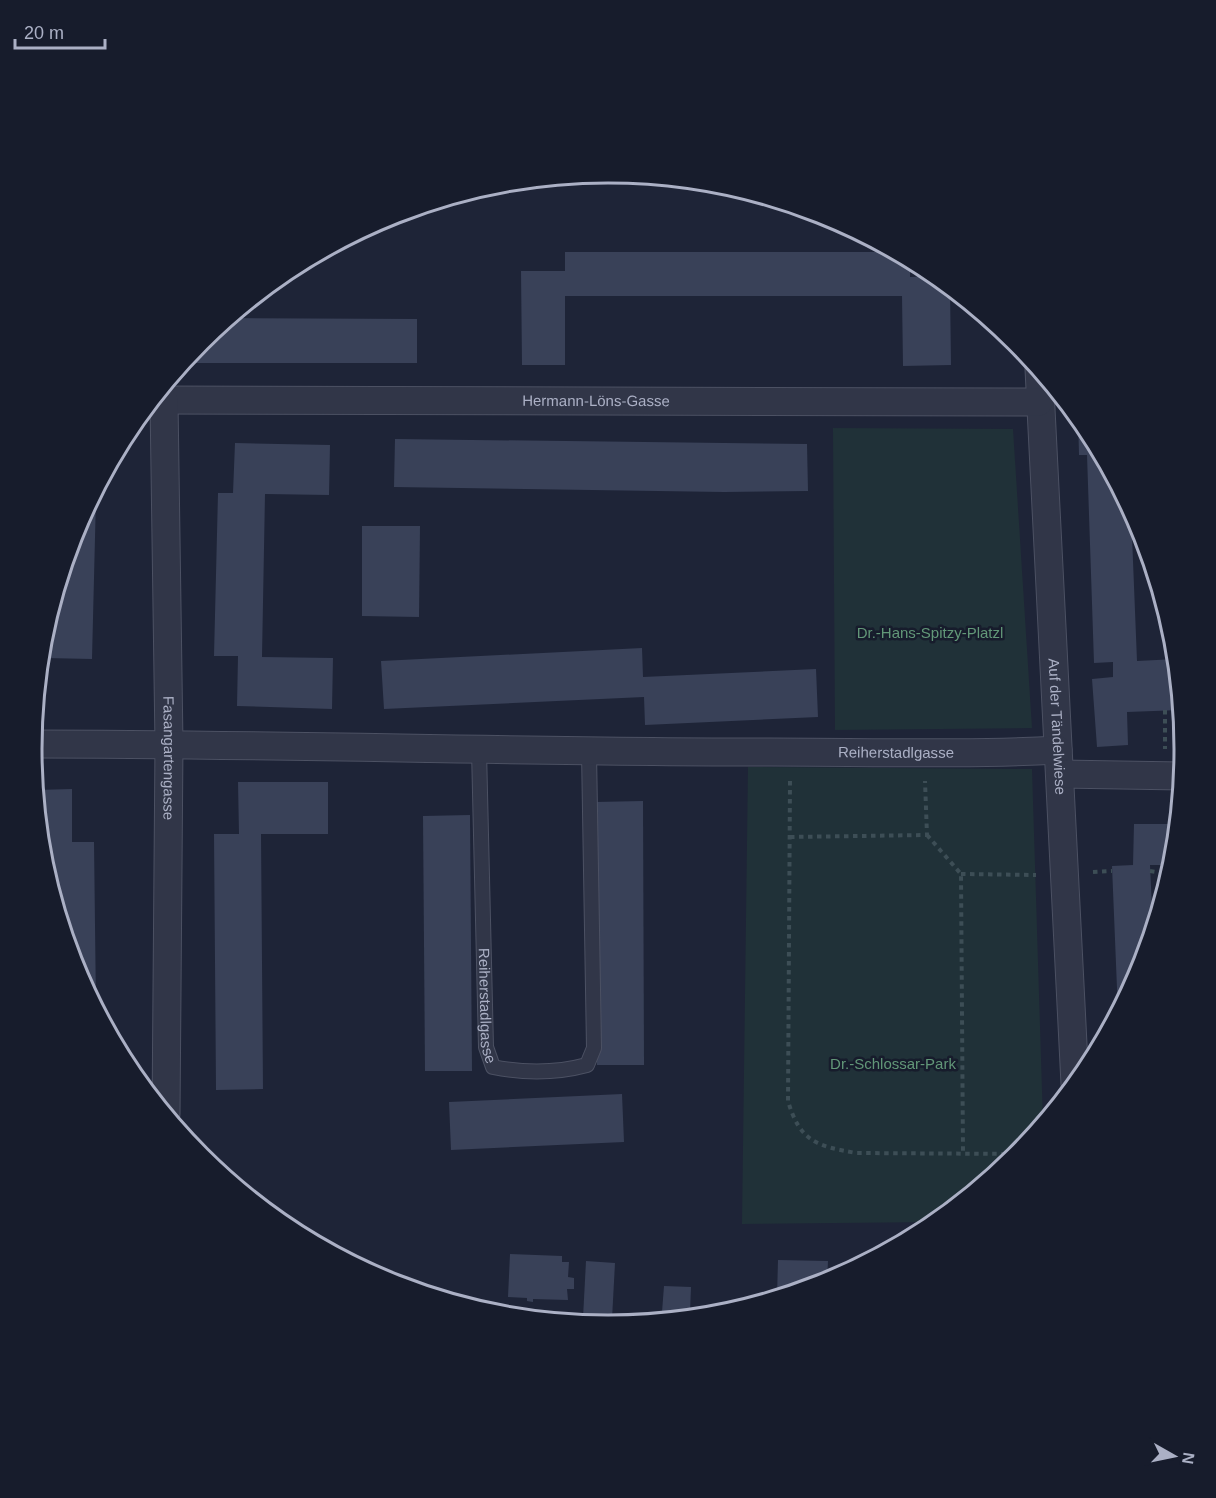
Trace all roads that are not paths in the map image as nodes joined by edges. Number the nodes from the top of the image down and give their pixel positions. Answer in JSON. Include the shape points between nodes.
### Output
{"nodes":[{"id":1,"x":1041,"y":384,"type":"edge"},
{"id":2,"x":1042,"y":386,"type":"edge"},
{"id":3,"x":162,"y":400,"type":"edge"},
{"id":4,"x":158,"y":405,"type":"edge"},
{"id":5,"x":42,"y":744,"type":"edge"},
{"id":6,"x":169,"y":744,"type":"junction"},
{"id":7,"x":479,"y":750,"type":"junction"},
{"id":8,"x":589,"y":752,"type":"junction"},
{"id":9,"x":1059,"y":762,"type":"junction"},
{"id":10,"x":1173,"y":775,"type":"edge"},
{"id":11,"x":1078,"y":1064,"type":"edge"},
{"id":12,"x":166,"y":1103,"type":"edge"}],
"edges":[{"from":1,"to":3,"type":"street","name":"Hermann-Löns-Gasse"},
{"from":2,"to":9,"type":"street","name":"Auf der Tändelwiese"},
{"from":4,"to":6,"type":"street","name":"Fasangartengasse"},
{"from":5,"to":6,"type":"street","name":"Reiherstadlgasse"},
{"from":6,"to":7,"type":"street","name":"Reiherstadlgasse"},
{"from":6,"to":12,"type":"street","name":"Fasangartengasse"},
{"from":7,"to":8,"type":"street","name":"Reiherstadlgasse"},
{"from":7,"to":8,"type":"lane","name":"Reiherstadlgasse","via":[[486,1047],[493,1068],[512,1071],[569,1070],[587,1065],[594,1048]]},
{"from":8,"to":9,"type":"street","name":"Reiherstadlgasse","via":[[924,752]]},
{"from":9,"to":10,"type":"street","name":"Reiherstadlgasse"},
{"from":9,"to":11,"type":"street","name":"Auf der Tändelwiese"}]}
